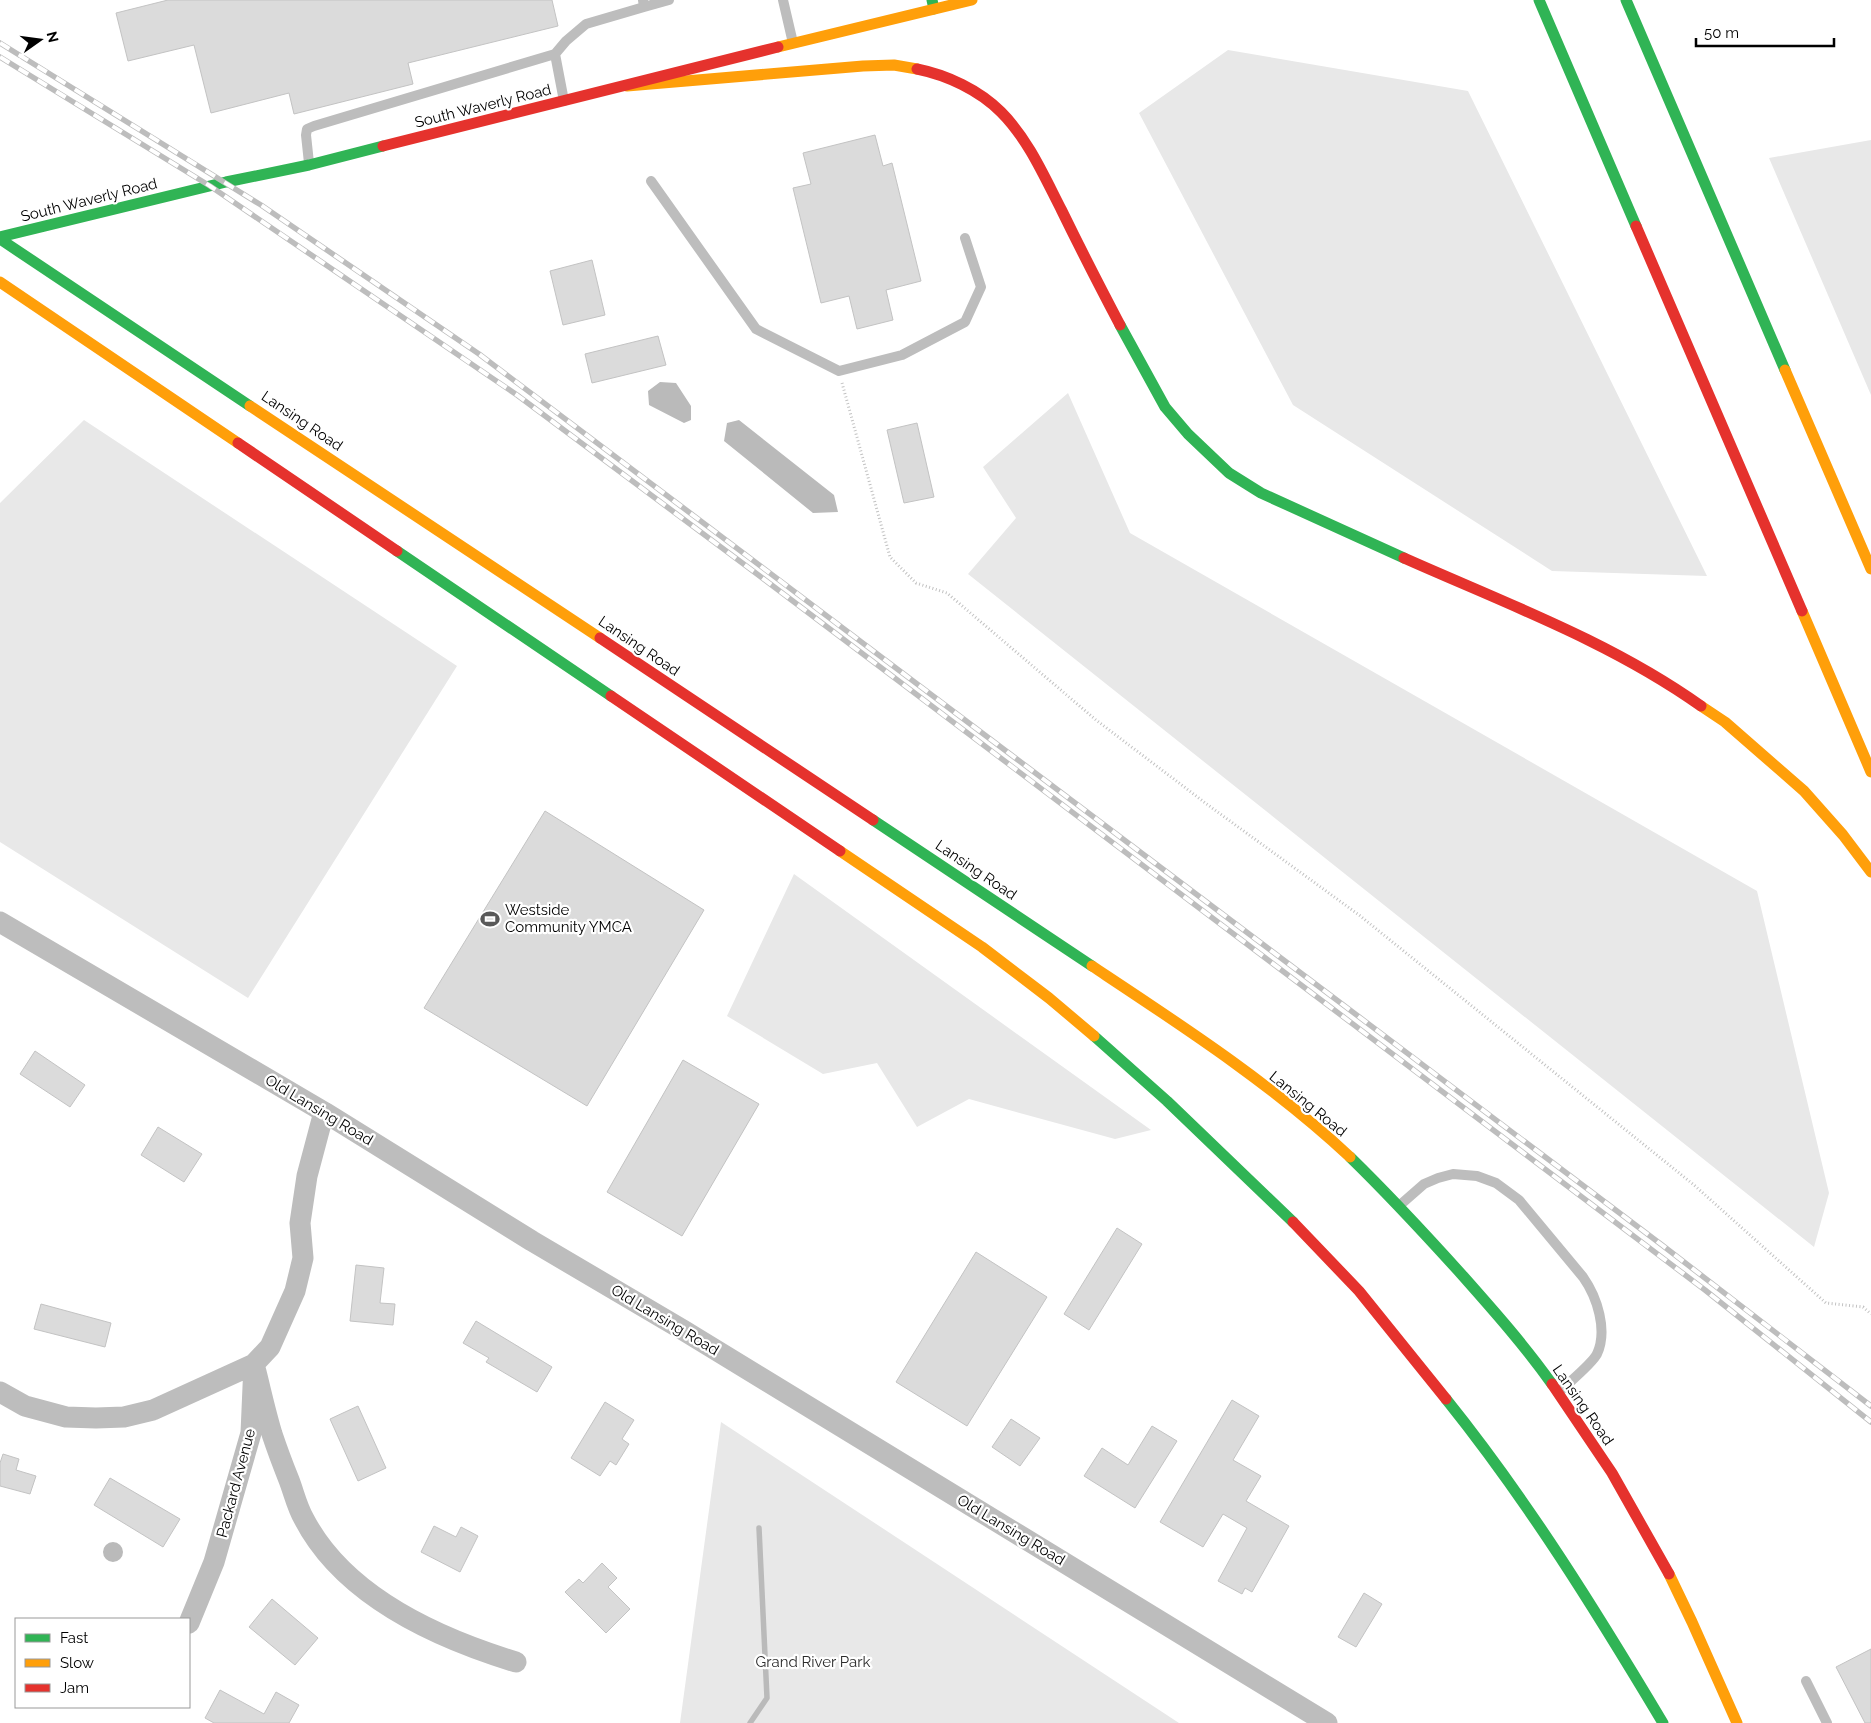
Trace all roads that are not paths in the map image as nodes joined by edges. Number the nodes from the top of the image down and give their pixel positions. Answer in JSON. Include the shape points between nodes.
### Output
{"nodes":[{"id":1,"x":668,"y":0,"type":"edge"},
{"id":2,"x":783,"y":0,"type":"edge"},
{"id":3,"x":972,"y":0,"type":"edge"},
{"id":4,"x":1539,"y":0,"type":"edge"},
{"id":5,"x":1626,"y":0,"type":"edge"},
{"id":6,"x":643,"y":3,"type":"edge"},
{"id":7,"x":933,"y":5,"type":"edge"},
{"id":8,"x":793,"y":43,"type":"junction"},
{"id":9,"x":555,"y":54,"type":"junction"},
{"id":10,"x":627,"y":86,"type":"junction"},
{"id":11,"x":564,"y":102,"type":"junction"},
{"id":12,"x":309,"y":165,"type":"junction"},
{"id":13,"x":651,"y":181,"type":"dead end"},
{"id":14,"x":0,"y":238,"type":"edge"},
{"id":15,"x":965,"y":238,"type":"dead end"},
{"id":16,"x":0,"y":282,"type":"edge"},
{"id":17,"x":1871,"y":569,"type":"edge"},
{"id":18,"x":1871,"y":772,"type":"edge"},
{"id":19,"x":1871,"y":872,"type":"edge"},
{"id":20,"x":0,"y":922,"type":"edge"},
{"id":21,"x":324,"y":1112,"type":"junction"},
{"id":22,"x":1400,"y":1205,"type":"junction"},
{"id":23,"x":254,"y":1364,"type":"junction"},
{"id":24,"x":0,"y":1392,"type":"edge"},
{"id":25,"x":1558,"y":1393,"type":"junction"},
{"id":26,"x":190,"y":1621,"type":"edge"},
{"id":27,"x":516,"y":1662,"type":"dead end"},
{"id":28,"x":1806,"y":1680,"type":"dead end"},
{"id":29,"x":1328,"y":1723,"type":"edge"},
{"id":30,"x":1664,"y":1723,"type":"edge"},
{"id":31,"x":1737,"y":1723,"type":"edge"},
{"id":32,"x":1827,"y":1723,"type":"edge"}],
"edges":[{"from":1,"to":6,"type":"lane"},
{"from":2,"to":8,"type":"lane"},
{"from":3,"to":7,"type":"main road","name":"South Waverly Road"},
{"from":4,"to":18,"type":"main road"},
{"from":5,"to":17,"type":"main road"},
{"from":6,"to":9,"type":"lane","via":[[586,24]]},
{"from":7,"to":8,"type":"main road","name":"South Waverly Road"},
{"from":8,"to":10,"type":"main road","name":"South Waverly Road"},
{"from":9,"to":11,"type":"lane"},
{"from":9,"to":12,"type":"lane","via":[[307,129]]},
{"from":10,"to":11,"type":"main road","name":"South Waverly Road"},
{"from":10,"to":19,"type":"main road","via":[[894,65],[931,72],[968,87],[1000,112],[1028,146],[1155,391],[1188,434],[1229,473],[1295,509],[1612,651],[1675,687],[1725,722],[1804,791]]},
{"from":11,"to":12,"type":"main road","name":"South Waverly Road"},
{"from":12,"to":14,"type":"main road","name":"South Waverly Road","via":[[226,182]]},
{"from":13,"to":15,"type":"lane","via":[[756,329],[839,371],[902,355],[965,322],[981,286]]},
{"from":14,"to":22,"type":"main road","name":"Lansing Road","via":[[1166,1015],[1288,1105],[1331,1140]]},
{"from":16,"to":30,"type":"main road","via":[[982,947],[1110,1050],[1261,1190],[1360,1291],[1480,1440],[1521,1498],[1592,1605]]},
{"from":20,"to":21,"type":"street","name":"Old Lansing Road"},
{"from":21,"to":23,"type":"street","via":[[307,1176],[300,1223],[303,1258],[295,1291],[270,1347]]},
{"from":21,"to":29,"type":"street","name":"Old Lansing Road"},
{"from":22,"to":25,"type":"main road","name":"Lansing Road","via":[[1517,1338]]},
{"from":22,"to":25,"type":"lane","via":[[1424,1184],[1453,1174],[1477,1176],[1496,1183],[1518,1200],[1583,1277],[1598,1305],[1601,1342],[1596,1356]]},
{"from":23,"to":24,"type":"street","via":[[153,1410],[124,1417],[66,1417],[25,1406]]},
{"from":23,"to":26,"type":"street","name":"Packard Avenue","via":[[251,1433],[214,1562]]},
{"from":23,"to":27,"type":"street","via":[[272,1433],[303,1519],[323,1548],[348,1576],[393,1609],[435,1632]]},
{"from":25,"to":31,"type":"main road","name":"Lansing Road","via":[[1590,1439],[1648,1536],[1692,1620]]},
{"from":28,"to":32,"type":"lane"}]}
